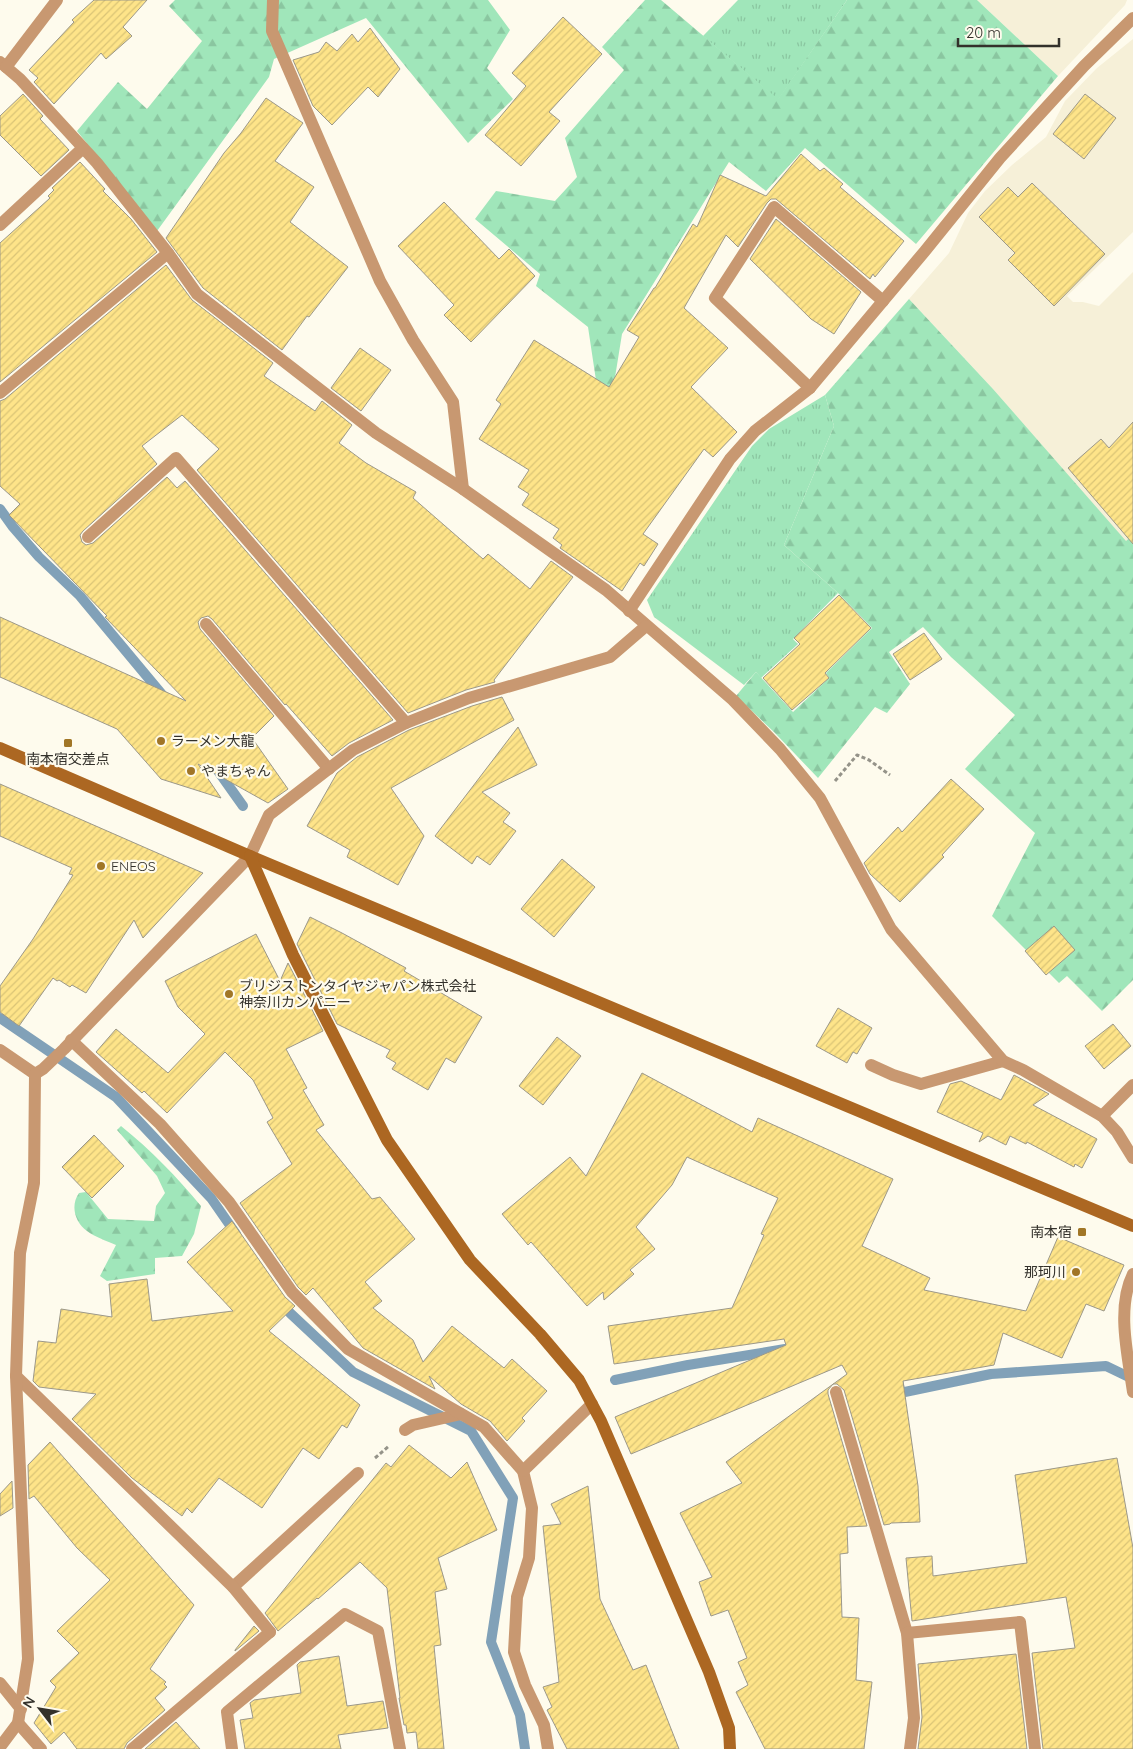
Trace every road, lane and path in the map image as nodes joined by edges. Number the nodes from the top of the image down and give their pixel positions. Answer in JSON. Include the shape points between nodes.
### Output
{"nodes":[{"id":1,"x":57,"y":0,"type":"edge"},
{"id":2,"x":273,"y":0,"type":"edge"},
{"id":3,"x":1133,"y":18,"type":"edge"},
{"id":4,"x":3,"y":65,"type":"edge"},
{"id":5,"x":83,"y":148,"type":"junction"},
{"id":6,"x":0,"y":224,"type":"edge"},
{"id":7,"x":168,"y":253,"type":"junction"},
{"id":8,"x":883,"y":301,"type":"junction"},
{"id":9,"x":810,"y":388,"type":"junction"},
{"id":10,"x":0,"y":394,"type":"edge"},
{"id":11,"x":463,"y":488,"type":"junction"},
{"id":12,"x":88,"y":537,"type":"dead end"},
{"id":13,"x":629,"y":611,"type":"junction"},
{"id":14,"x":206,"y":624,"type":"dead end"},
{"id":15,"x":646,"y":626,"type":"junction"},
{"id":16,"x":406,"y":723,"type":"junction"},
{"id":17,"x":0,"y":748,"type":"edge"},
{"id":18,"x":329,"y":769,"type":"junction"},
{"id":19,"x":890,"y":775,"type":"dead end"},
{"id":20,"x":820,"y":798,"type":"junction"},
{"id":21,"x":250,"y":856,"type":"junction"},
{"id":22,"x":68,"y":1044,"type":"junction"},
{"id":23,"x":0,"y":1050,"type":"edge"},
{"id":24,"x":1003,"y":1061,"type":"junction"},
{"id":25,"x":871,"y":1065,"type":"dead end"},
{"id":26,"x":39,"y":1072,"type":"junction"},
{"id":27,"x":1133,"y":1085,"type":"edge"},
{"id":28,"x":1102,"y":1116,"type":"junction"},
{"id":29,"x":1133,"y":1158,"type":"edge"},
{"id":30,"x":1133,"y":1226,"type":"edge"},
{"id":31,"x":1133,"y":1274,"type":"edge"},
{"id":32,"x":16,"y":1376,"type":"junction"},
{"id":33,"x":836,"y":1392,"type":"dead end"},
{"id":34,"x":1133,"y":1392,"type":"edge"},
{"id":35,"x":592,"y":1404,"type":"junction"},
{"id":36,"x":461,"y":1414,"type":"junction"},
{"id":37,"x":409,"y":1427,"type":"joint"},
{"id":38,"x":523,"y":1471,"type":"junction"},
{"id":39,"x":358,"y":1473,"type":"joint"},
{"id":40,"x":233,"y":1587,"type":"junction"},
{"id":41,"x":907,"y":1633,"type":"junction"},
{"id":42,"x":0,"y":1683,"type":"edge"},
{"id":43,"x":21,"y":1709,"type":"junction"},
{"id":44,"x":18,"y":1723,"type":"junction"},
{"id":45,"x":0,"y":1747,"type":"edge"},
{"id":46,"x":41,"y":1749,"type":"edge"},
{"id":47,"x":132,"y":1749,"type":"edge"},
{"id":48,"x":232,"y":1749,"type":"edge"},
{"id":49,"x":400,"y":1749,"type":"edge"},
{"id":50,"x":548,"y":1749,"type":"edge"},
{"id":51,"x":730,"y":1749,"type":"edge"},
{"id":52,"x":910,"y":1749,"type":"edge"},
{"id":53,"x":1035,"y":1749,"type":"edge"}],
"edges":[{"from":1,"to":4,"type":"street"},
{"from":2,"to":11,"type":"street","via":[[272,31],[357,230],[403,323],[453,402]]},
{"from":3,"to":8,"type":"street","via":[[1000,158]]},
{"from":4,"to":5,"type":"street","via":[[20,78]]},
{"from":5,"to":6,"type":"street"},
{"from":5,"to":7,"type":"street"},
{"from":7,"to":10,"type":"street"},
{"from":7,"to":11,"type":"street","via":[[197,294],[376,433]]},
{"from":8,"to":9,"type":"street"},
{"from":8,"to":9,"type":"street","via":[[774,207],[715,298]]},
{"from":9,"to":13,"type":"street","via":[[755,430],[730,459]]},
{"from":11,"to":13,"type":"street","via":[[606,590]]},
{"from":12,"to":16,"type":"street","via":[[176,458]]},
{"from":13,"to":15,"type":"street"},
{"from":14,"to":18,"type":"street"},
{"from":15,"to":16,"type":"street","via":[[610,657],[469,698]]},
{"from":15,"to":20,"type":"street","via":[[733,700],[780,749]]},
{"from":16,"to":18,"type":"street","via":[[353,750]]},
{"from":17,"to":21,"type":"street"},
{"from":18,"to":21,"type":"street","via":[[269,815]]},
{"from":19,"to":20,"type":"path","via":[[857,755]]},
{"from":20,"to":24,"type":"street","via":[[891,929]]},
{"from":21,"to":22,"type":"street"},
{"from":21,"to":30,"type":"street"},
{"from":21,"to":35,"type":"street","via":[[293,955],[387,1140],[470,1260],[579,1380]]},
{"from":22,"to":26,"type":"street"},
{"from":22,"to":36,"type":"street","via":[[160,1124],[230,1202],[292,1292],[348,1349]]},
{"from":23,"to":26,"type":"street"},
{"from":24,"to":25,"type":"street","via":[[921,1084]]},
{"from":24,"to":28,"type":"street"},
{"from":26,"to":32,"type":"street","via":[[34,1183],[20,1253]]},
{"from":27,"to":28,"type":"street"},
{"from":28,"to":29,"type":"street","via":[[1117,1132]]},
{"from":31,"to":34,"type":"street","via":[[1123,1326]]},
{"from":32,"to":40,"type":"street"},
{"from":32,"to":43,"type":"street","via":[[28,1659]]},
{"from":33,"to":41,"type":"street"},
{"from":35,"to":38,"type":"street"},
{"from":35,"to":51,"type":"street","via":[[709,1672],[729,1728]]},
{"from":36,"to":37,"type":"street"},
{"from":36,"to":38,"type":"street","via":[[484,1427]]},
{"from":37,"to":39,"type":"path"},
{"from":38,"to":50,"type":"street","via":[[532,1508],[529,1558],[517,1597],[514,1652],[544,1725]]},
{"from":39,"to":40,"type":"street"},
{"from":40,"to":47,"type":"street","via":[[270,1632]]},
{"from":41,"to":52,"type":"street","via":[[914,1718]]},
{"from":41,"to":53,"type":"street","via":[[1020,1622]]},
{"from":42,"to":43,"type":"street"},
{"from":43,"to":44,"type":"street"},
{"from":44,"to":45,"type":"street"},
{"from":44,"to":46,"type":"street"},
{"from":48,"to":49,"type":"street","via":[[227,1712],[345,1614],[378,1631]]}]}
